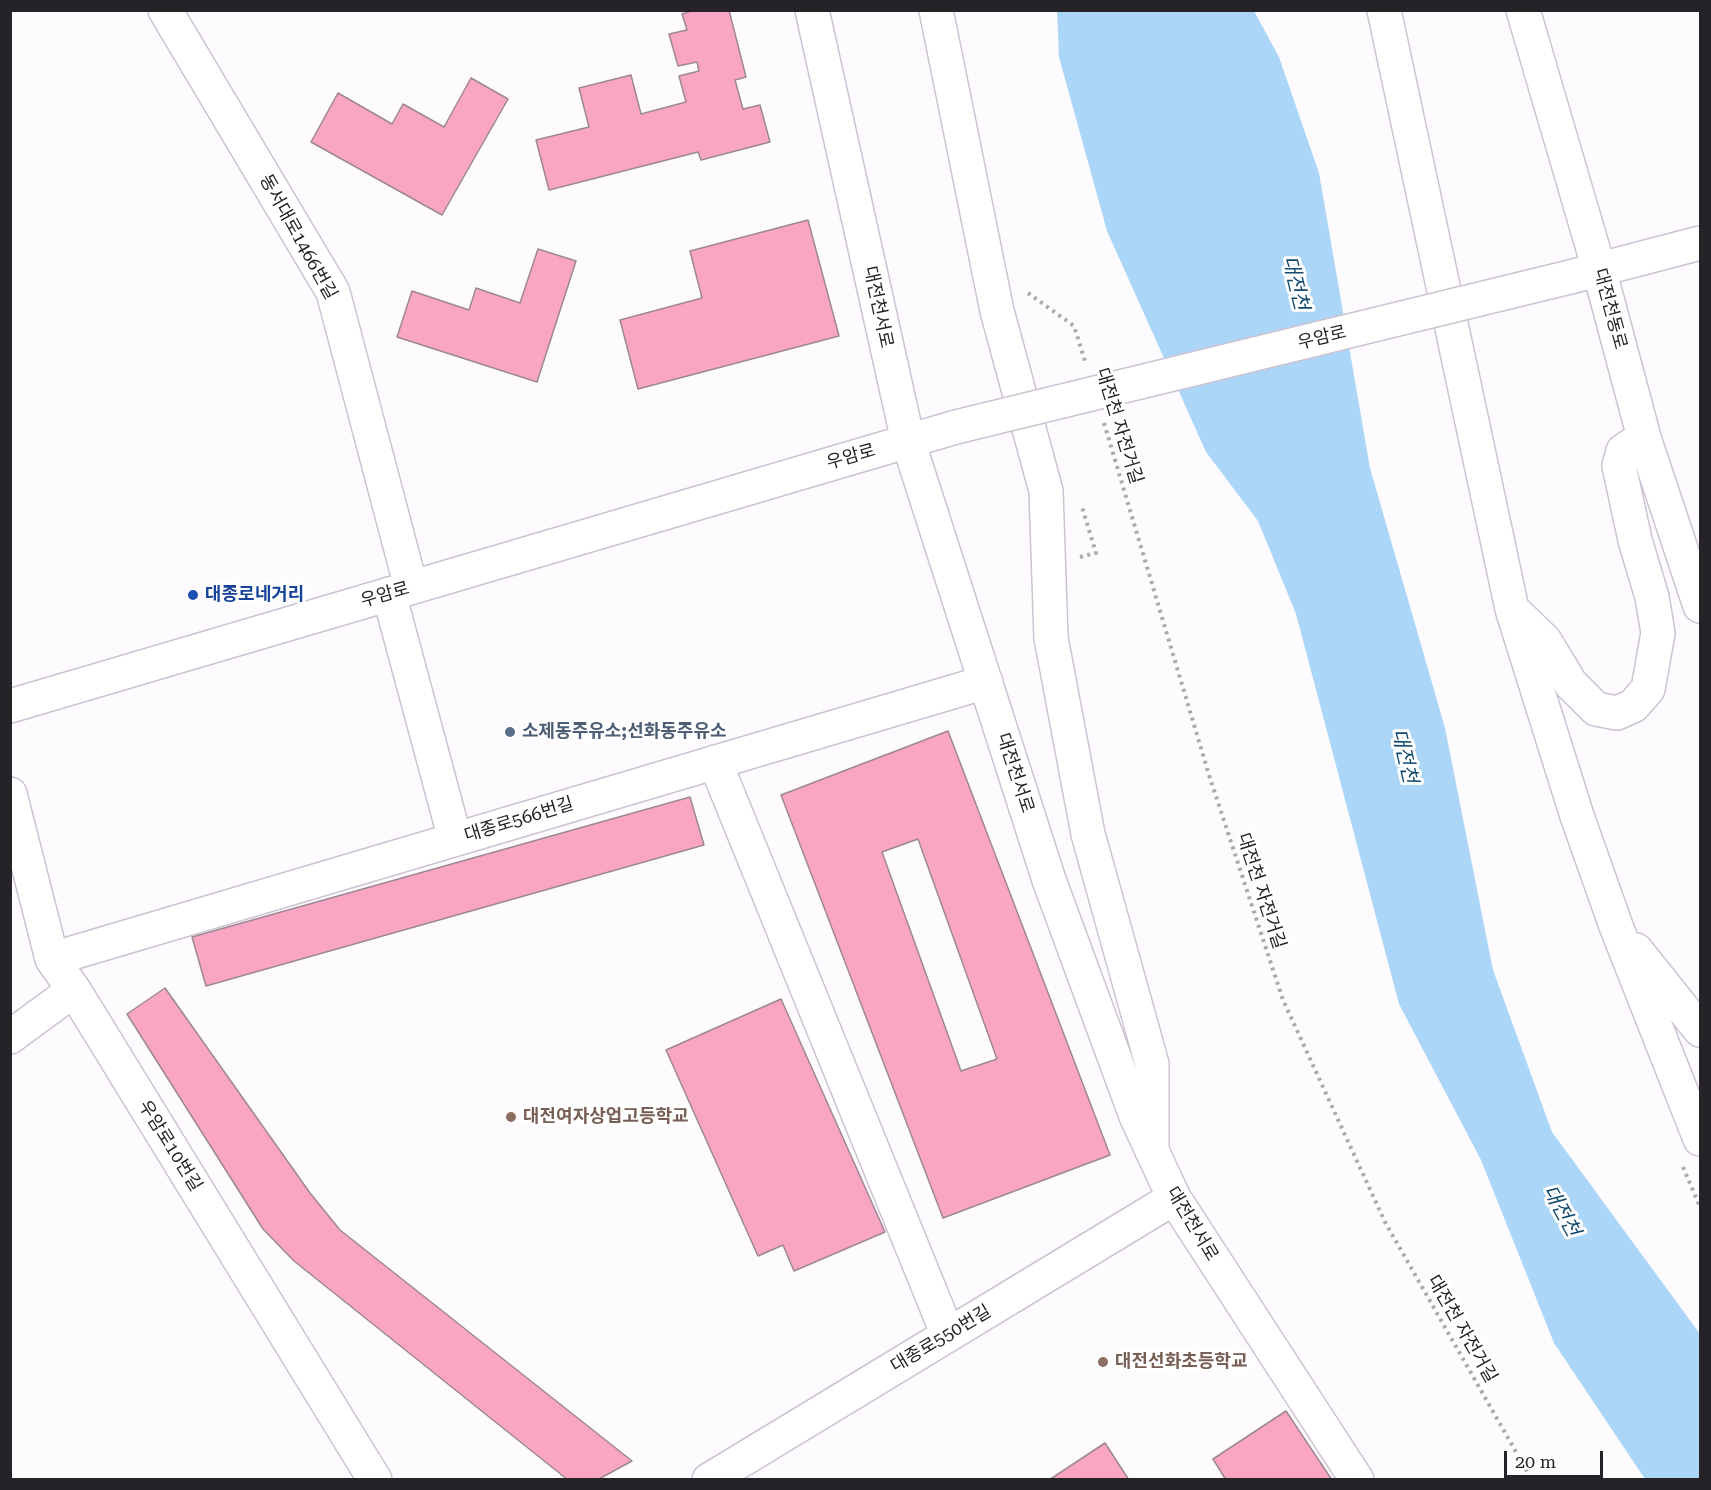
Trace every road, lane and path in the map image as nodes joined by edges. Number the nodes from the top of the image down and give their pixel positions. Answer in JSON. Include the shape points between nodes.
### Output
{"nodes":[{"id":1,"x":165,"y":10,"type":"edge"},
{"id":2,"x":812,"y":10,"type":"edge"},
{"id":3,"x":936,"y":10,"type":"edge"},
{"id":4,"x":1384,"y":10,"type":"edge"},
{"id":5,"x":1523,"y":10,"type":"edge"},
{"id":6,"x":1701,"y":243,"type":"edge"},
{"id":7,"x":1585,"y":274,"type":"junction"},
{"id":8,"x":1028,"y":293,"type":"dead end"},
{"id":9,"x":1088,"y":370,"type":"dead end"},
{"id":10,"x":1101,"y":414,"type":"dead end"},
{"id":11,"x":908,"y":441,"type":"junction"},
{"id":12,"x":1645,"y":441,"type":"junction"},
{"id":13,"x":400,"y":590,"type":"junction"},
{"id":14,"x":1701,"y":606,"type":"edge"},
{"id":15,"x":1512,"y":609,"type":"junction"},
{"id":16,"x":986,"y":682,"type":"junction"},
{"id":17,"x":10,"y":705,"type":"edge"},
{"id":18,"x":715,"y":762,"type":"junction"},
{"id":19,"x":10,"y":794,"type":"edge"},
{"id":20,"x":455,"y":839,"type":"junction"},
{"id":21,"x":1616,"y":926,"type":"junction"},
{"id":22,"x":52,"y":958,"type":"junction"},
{"id":23,"x":74,"y":990,"type":"junction"},
{"id":24,"x":1701,"y":1030,"type":"edge"},
{"id":25,"x":10,"y":1037,"type":"edge"},
{"id":26,"x":1701,"y":1139,"type":"edge"},
{"id":27,"x":1152,"y":1150,"type":"junction"},
{"id":28,"x":1174,"y":1198,"type":"junction"},
{"id":29,"x":948,"y":1335,"type":"junction"},
{"id":30,"x":375,"y":1479,"type":"edge"},
{"id":31,"x":708,"y":1479,"type":"edge"},
{"id":32,"x":1357,"y":1479,"type":"edge"},
{"id":33,"x":1532,"y":1479,"type":"edge"}],
"edges":[{"from":1,"to":13,"type":"street","name":"동서대로1466번길","via":[[333,292]]},
{"from":2,"to":11,"type":"street","name":"대전천서로"},
{"from":3,"to":27,"type":"street","via":[[997,311],[1046,492],[1052,638],[1088,834],[1152,1064]]},
{"from":4,"to":15,"type":"street"},
{"from":5,"to":7,"type":"street","name":"대전천동로"},
{"from":6,"to":7,"type":"street","name":"우암로"},
{"from":7,"to":11,"type":"street","name":"우암로","bridge":true},
{"from":7,"to":12,"type":"street","name":"대전천동로"},
{"from":8,"to":9,"type":"path","name":"대전천 자전거길","via":[[1074,326]]},
{"from":10,"to":33,"type":"path","name":"대전천 자전거길","via":[[1209,775],[1283,1000],[1386,1222]]},
{"from":11,"to":13,"type":"street","name":"우암로"},
{"from":11,"to":16,"type":"street","name":"대전천서로"},
{"from":12,"to":14,"type":"street","name":"대전천동로"},
{"from":12,"to":15,"type":"street","via":[[1623,451],[1619,465],[1658,633],[1648,689],[1633,706],[1617,713],[1596,709],[1571,684],[1545,641]]},
{"from":13,"to":17,"type":"street","name":"우암로"},
{"from":13,"to":20,"type":"street","name":"동서대로1466번길"},
{"from":15,"to":21,"type":"street"},
{"from":16,"to":18,"type":"street","name":"대종로566번길"},
{"from":16,"to":27,"type":"street","name":"대전천서로","via":[[1049,880]]},
{"from":18,"to":20,"type":"street","name":"대종로566번길"},
{"from":18,"to":29,"type":"street"},
{"from":19,"to":22,"type":"street","name":"우암로10번길"},
{"from":20,"to":22,"type":"street","name":"대종로566번길"},
{"from":21,"to":24,"type":"street"},
{"from":21,"to":26,"type":"street"},
{"from":22,"to":23,"type":"street","name":"우암로10번길"},
{"from":23,"to":25,"type":"street"},
{"from":23,"to":30,"type":"street","name":"우암로10번길"},
{"from":27,"to":28,"type":"street","name":"대전천서로"},
{"from":28,"to":29,"type":"street","name":"대종로550번길"},
{"from":28,"to":32,"type":"street","name":"대전천서로"},
{"from":29,"to":31,"type":"street","name":"대종로550번길"}]}
